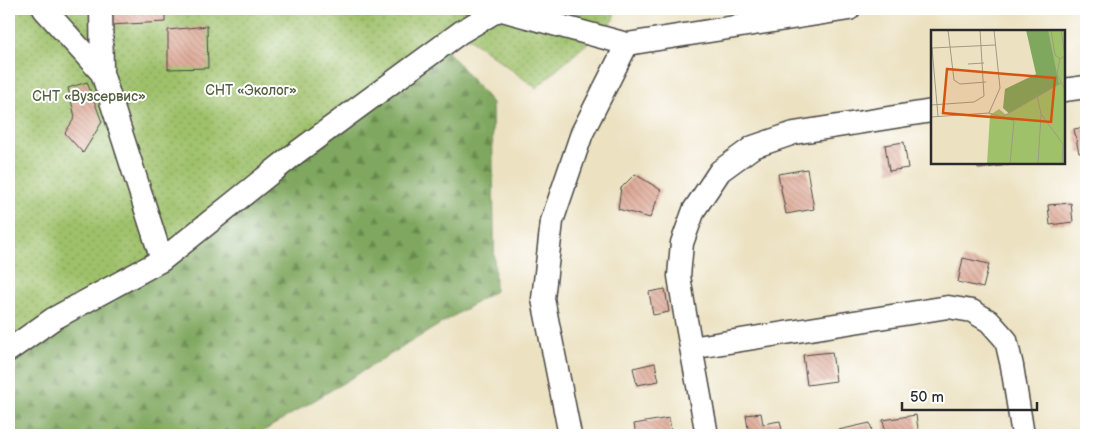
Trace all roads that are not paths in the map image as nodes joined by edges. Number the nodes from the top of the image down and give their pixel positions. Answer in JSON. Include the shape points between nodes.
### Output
{"nodes":[{"id":1,"x":44,"y":9,"type":"edge"},
{"id":2,"x":100,"y":9,"type":"edge"},
{"id":3,"x":499,"y":9,"type":"edge"},
{"id":4,"x":849,"y":9,"type":"edge"},
{"id":5,"x":628,"y":44,"type":"junction"},
{"id":6,"x":102,"y":73,"type":"junction"},
{"id":7,"x":1086,"y":86,"type":"edge"},
{"id":8,"x":1065,"y":90,"type":"edge"},
{"id":9,"x":931,"y":112,"type":"edge"},
{"id":10,"x":162,"y":260,"type":"junction"},
{"id":11,"x":691,"y":348,"type":"junction"},
{"id":12,"x":9,"y":350,"type":"edge"},
{"id":13,"x":570,"y":435,"type":"edge"},
{"id":14,"x":708,"y":435,"type":"edge"},
{"id":15,"x":1023,"y":435,"type":"edge"}],
"edges":[{"from":1,"to":6,"type":"street"},
{"from":2,"to":6,"type":"street"},
{"from":3,"to":5,"type":"street"},
{"from":3,"to":10,"type":"street","via":[[461,32],[296,152]]},
{"from":4,"to":5,"type":"street"},
{"from":5,"to":13,"type":"street","via":[[582,133],[552,221],[543,299]]},
{"from":6,"to":10,"type":"street"},
{"from":7,"to":8,"type":"street"},
{"from":9,"to":11,"type":"street","via":[[794,133],[753,147],[720,171],[694,210],[682,243],[679,276]]},
{"from":10,"to":12,"type":"street","via":[[53,319]]},
{"from":11,"to":14,"type":"street"},
{"from":11,"to":15,"type":"street","via":[[948,307],[972,311],[989,321],[1006,340]]}]}
